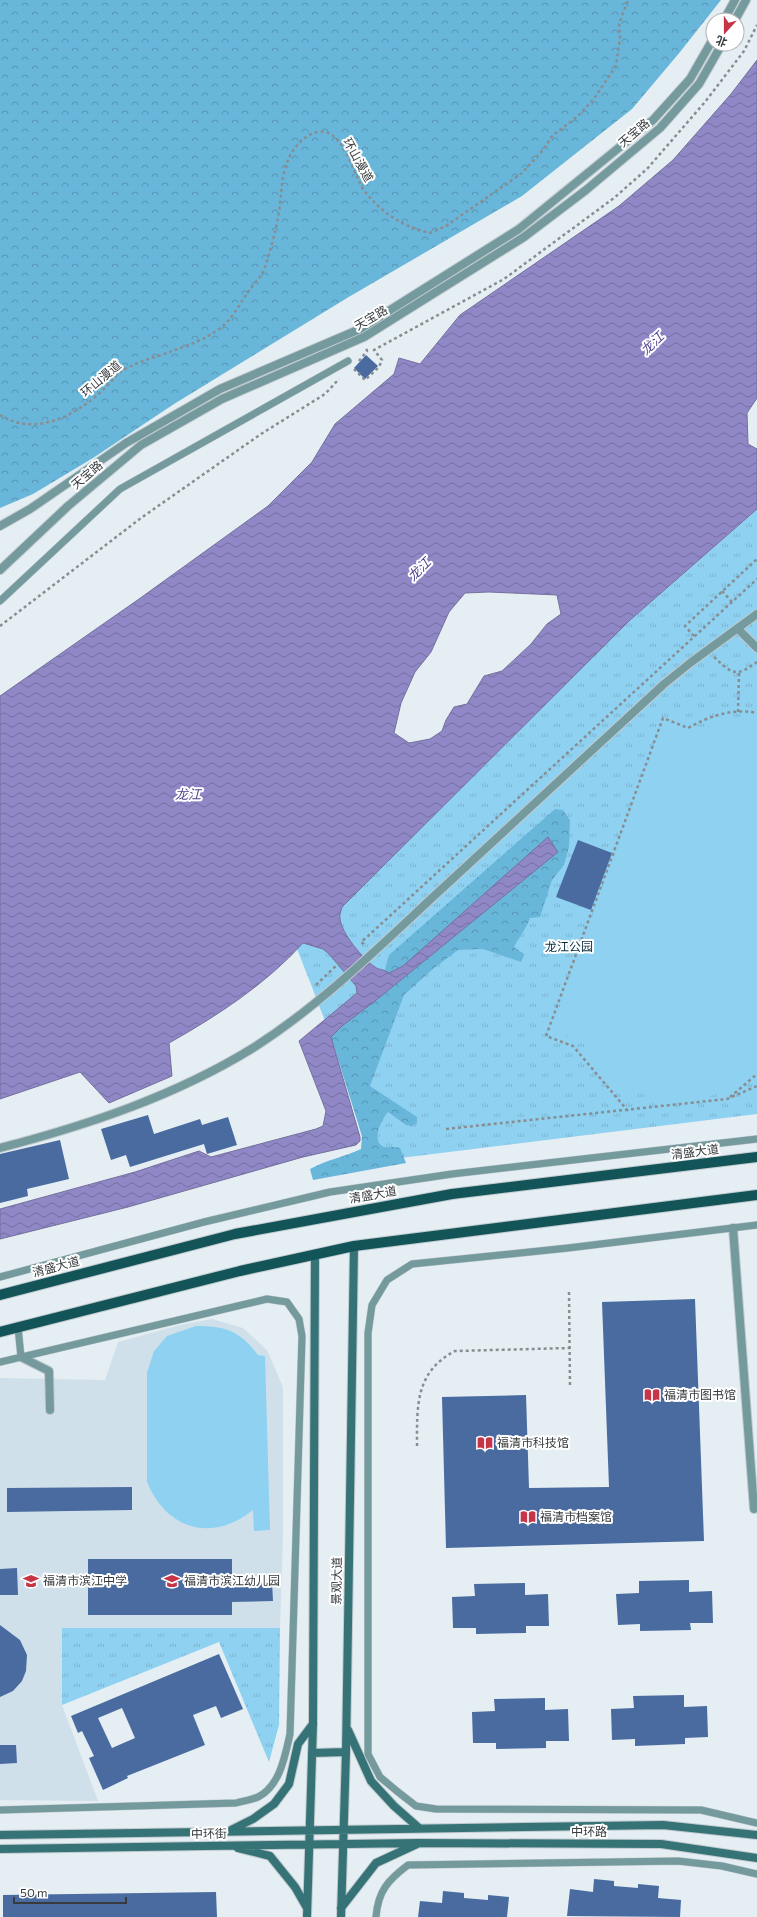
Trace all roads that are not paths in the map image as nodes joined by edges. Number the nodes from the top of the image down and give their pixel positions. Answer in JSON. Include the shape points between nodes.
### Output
{"nodes":[{"id":1,"x":735,"y":0,"type":"edge"},
{"id":2,"x":746,"y":0,"type":"edge"},
{"id":3,"x":728,"y":12,"type":"edge"},
{"id":4,"x":739,"y":12,"type":"edge"},
{"id":5,"x":706,"y":52,"type":"edge"},
{"id":6,"x":717,"y":52,"type":"edge"},
{"id":7,"x":350,"y":364,"type":"road end"},
{"id":8,"x":0,"y":526,"type":"edge"},
{"id":9,"x":0,"y":570,"type":"edge"},
{"id":10,"x":0,"y":601,"type":"edge"},
{"id":11,"x":757,"y":614,"type":"edge"},
{"id":12,"x":738,"y":629,"type":"junction"},
{"id":13,"x":757,"y":648,"type":"edge"},
{"id":14,"x":757,"y":1139,"type":"edge"},
{"id":15,"x":0,"y":1148,"type":"edge"},
{"id":16,"x":757,"y":1157,"type":"edge"},
{"id":17,"x":757,"y":1195,"type":"edge"},
{"id":18,"x":757,"y":1225,"type":"edge"},
{"id":19,"x":733,"y":1228,"type":"junction"},
{"id":20,"x":354,"y":1246,"type":"junction"},
{"id":21,"x":316,"y":1254,"type":"junction"},
{"id":22,"x":0,"y":1276,"type":"edge"},
{"id":23,"x":0,"y":1295,"type":"edge"},
{"id":24,"x":18,"y":1327,"type":"junction"},
{"id":25,"x":0,"y":1332,"type":"edge"},
{"id":26,"x":21,"y":1357,"type":"junction"},
{"id":27,"x":0,"y":1362,"type":"edge"},
{"id":28,"x":50,"y":1410,"type":"dead end"},
{"id":29,"x":755,"y":1470,"type":"edge"},
{"id":30,"x":754,"y":1509,"type":"dead end"},
{"id":31,"x":312,"y":1724,"type":"junction"},
{"id":32,"x":346,"y":1727,"type":"junction"},
{"id":33,"x":346,"y":1752,"type":"junction"},
{"id":34,"x":312,"y":1753,"type":"junction"},
{"id":35,"x":0,"y":1810,"type":"edge"},
{"id":36,"x":757,"y":1823,"type":"edge"},
{"id":37,"x":419,"y":1828,"type":"junction"},
{"id":38,"x":344,"y":1829,"type":"junction"},
{"id":39,"x":310,"y":1830,"type":"junction"},
{"id":40,"x":227,"y":1832,"type":"junction"},
{"id":41,"x":0,"y":1835,"type":"edge"},
{"id":42,"x":757,"y":1835,"type":"edge"},
{"id":43,"x":419,"y":1843,"type":"junction"},
{"id":44,"x":309,"y":1844,"type":"junction"},
{"id":45,"x":343,"y":1844,"type":"junction"},
{"id":46,"x":228,"y":1845,"type":"junction"},
{"id":47,"x":0,"y":1849,"type":"edge"},
{"id":48,"x":757,"y":1858,"type":"edge"},
{"id":49,"x":757,"y":1874,"type":"edge"},
{"id":50,"x":307,"y":1913,"type":"edge"},
{"id":51,"x":341,"y":1913,"type":"edge"},
{"id":52,"x":376,"y":1917,"type":"edge"}],
"edges":[{"from":1,"to":3,"type":"street"},
{"from":2,"to":4,"type":"street"},
{"from":5,"to":8,"type":"street","name":"天宝路","via":[[690,79],[653,120],[519,229],[360,329],[220,389],[126,443]]},
{"from":6,"to":9,"type":"street","name":"天宝路","via":[[699,84],[660,128],[586,190],[524,237],[364,337],[222,399],[141,445],[68,506]]},
{"from":7,"to":10,"type":"lane","via":[[202,442],[120,489]]},
{"from":11,"to":12,"type":"street"},
{"from":12,"to":13,"type":"street"},
{"from":12,"to":15,"type":"street","via":[[706,650],[664,684],[368,957],[275,1034],[204,1076],[167,1093],[72,1128]]},
{"from":14,"to":22,"type":"lane","via":[[452,1174],[330,1192],[204,1222]]},
{"from":16,"to":23,"type":"main road","name":"清盛大道","via":[[452,1194],[250,1231]]},
{"from":17,"to":20,"type":"main road"},
{"from":18,"to":19,"type":"lane"},
{"from":19,"to":29,"type":"street"},
{"from":19,"to":36,"type":"lane","via":[[412,1264],[387,1280],[372,1305],[368,1333],[368,1754],[380,1777],[416,1806],[436,1809],[702,1810]]},
{"from":20,"to":21,"type":"main road"},
{"from":20,"to":32,"type":"street","name":"景观大道"},
{"from":21,"to":24,"type":"main road"},
{"from":21,"to":31,"type":"street","name":"景观大道"},
{"from":24,"to":25,"type":"main road"},
{"from":24,"to":26,"type":"lane"},
{"from":26,"to":27,"type":"lane"},
{"from":26,"to":28,"type":"street","via":[[49,1371]]},
{"from":26,"to":35,"type":"lane","via":[[267,1299],[287,1302],[298,1319],[302,1336],[290,1734],[284,1761],[273,1783],[258,1797],[236,1803]]},
{"from":29,"to":30,"type":"street"},
{"from":31,"to":34,"type":"street","name":"景观大道"},
{"from":31,"to":40,"type":"street","via":[[298,1744],[289,1784],[274,1804],[253,1819]]},
{"from":32,"to":33,"type":"street","name":"景观大道"},
{"from":32,"to":37,"type":"street","via":[[371,1781]]},
{"from":33,"to":34,"type":"street"},
{"from":33,"to":38,"type":"street","name":"景观大道"},
{"from":34,"to":39,"type":"street","name":"景观大道"},
{"from":37,"to":38,"type":"street","name":"中环街"},
{"from":37,"to":42,"type":"street","name":"中环路","via":[[663,1825]]},
{"from":38,"to":39,"type":"street","name":"中环街"},
{"from":38,"to":45,"type":"street","name":"景观大道"},
{"from":39,"to":40,"type":"street","name":"中环街"},
{"from":39,"to":44,"type":"street","name":"景观大道"},
{"from":40,"to":41,"type":"street","name":"中环街"},
{"from":43,"to":45,"type":"street","name":"中环街"},
{"from":43,"to":48,"type":"street","name":"中环路","via":[[661,1844]]},
{"from":43,"to":51,"type":"street","via":[[376,1863]]},
{"from":44,"to":45,"type":"street","name":"中环街"},
{"from":44,"to":46,"type":"street","name":"中环街"},
{"from":44,"to":50,"type":"street","name":"景观大道"},
{"from":45,"to":51,"type":"street","name":"景观大道"},
{"from":46,"to":47,"type":"street","name":"中环街"},
{"from":46,"to":50,"type":"street","via":[[270,1856],[295,1887]]},
{"from":49,"to":52,"type":"lane","via":[[722,1866],[678,1861],[408,1865],[389,1880],[377,1902]]}]}
